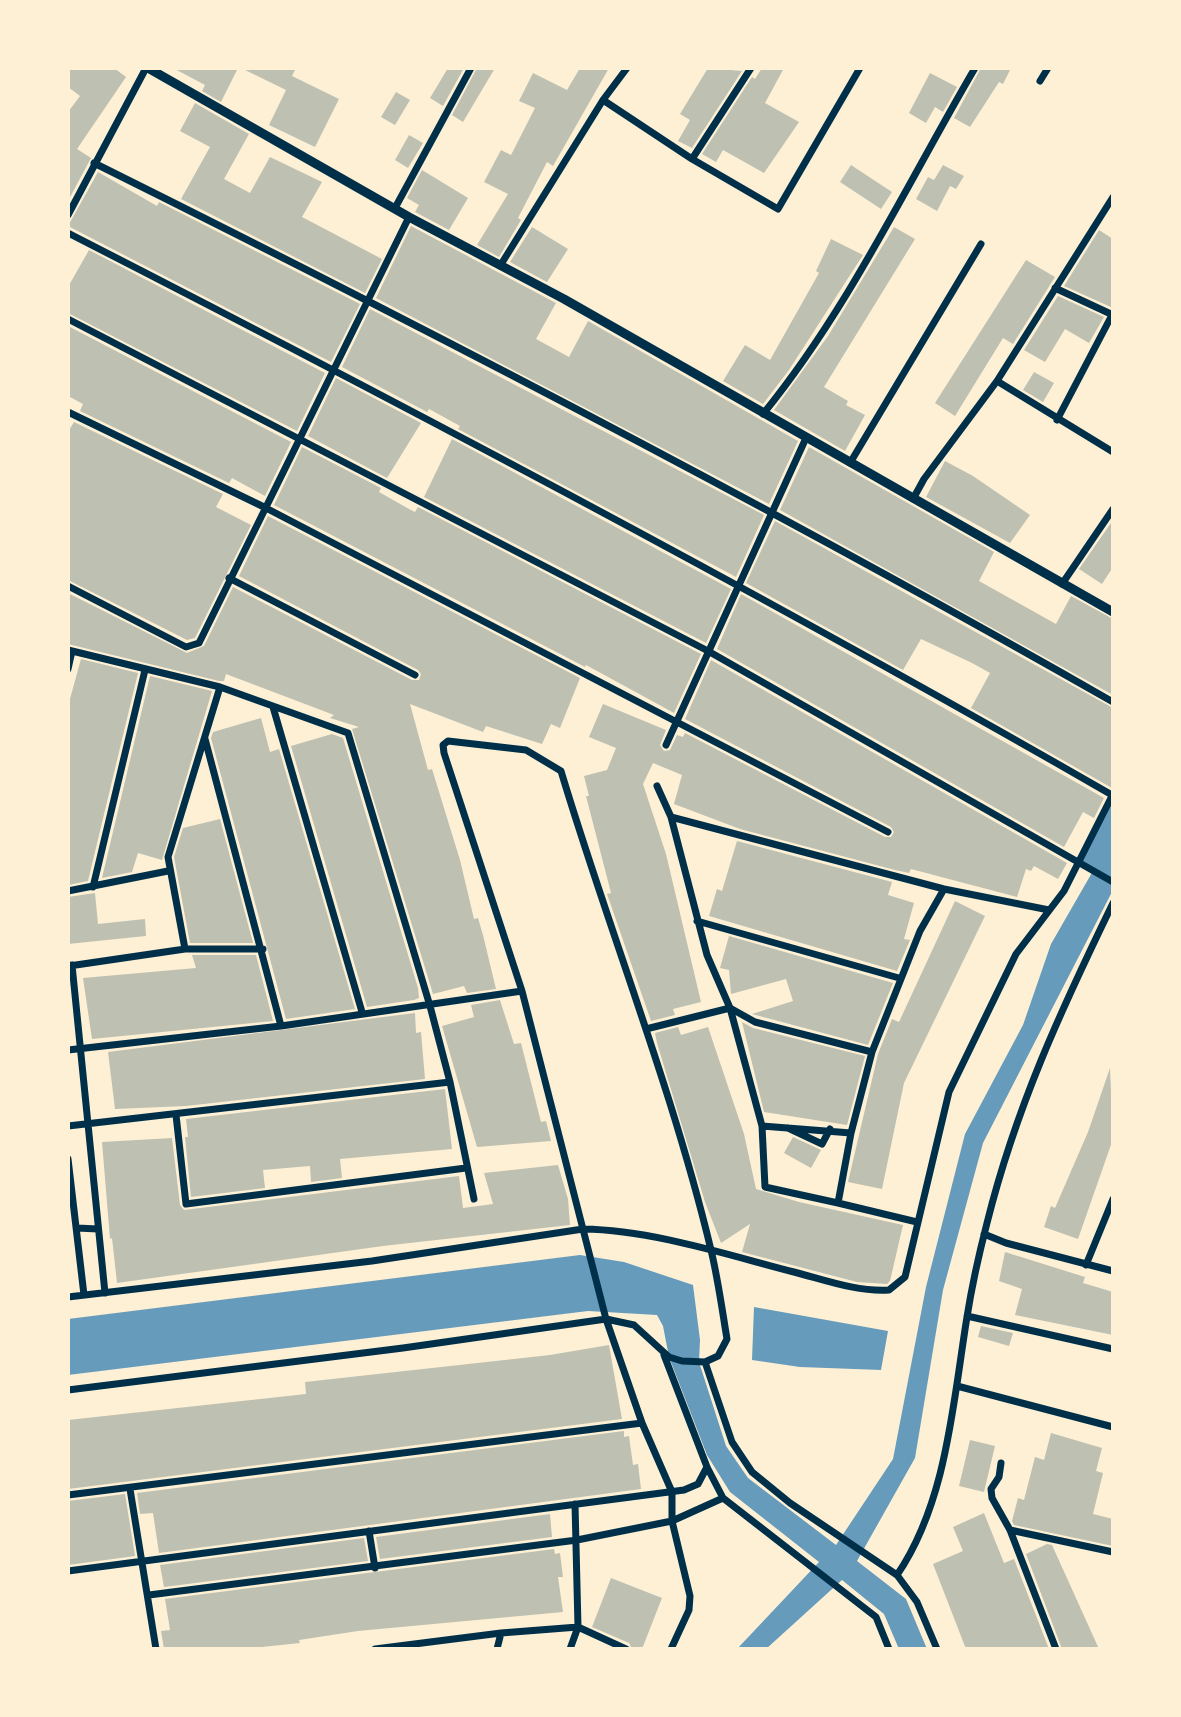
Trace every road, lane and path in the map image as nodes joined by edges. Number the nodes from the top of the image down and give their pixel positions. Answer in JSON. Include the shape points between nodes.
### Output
{"nodes":[{"id":1,"x":471,"y":68,"type":"edge"},
{"id":2,"x":627,"y":68,"type":"edge"},
{"id":3,"x":751,"y":68,"type":"edge"},
{"id":4,"x":860,"y":68,"type":"edge"},
{"id":5,"x":975,"y":68,"type":"edge"},
{"id":6,"x":1048,"y":68,"type":"edge"},
{"id":7,"x":151,"y":69,"type":"edge"},
{"id":8,"x":1040,"y":81,"type":"dead end"},
{"id":9,"x":603,"y":100,"type":"junction"},
{"id":10,"x":692,"y":159,"type":"junction"},
{"id":11,"x":94,"y":163,"type":"junction"},
{"id":12,"x":1113,"y":197,"type":"edge"},
{"id":13,"x":394,"y":208,"type":"junction"},
{"id":14,"x":68,"y":215,"type":"edge"},
{"id":15,"x":409,"y":217,"type":"junction"},
{"id":16,"x":68,"y":233,"type":"edge"},
{"id":17,"x":981,"y":244,"type":"dead end"},
{"id":18,"x":500,"y":266,"type":"junction"},
{"id":19,"x":1055,"y":288,"type":"junction"},
{"id":20,"x":368,"y":299,"type":"junction"},
{"id":21,"x":1112,"y":315,"type":"edge"},
{"id":22,"x":68,"y":319,"type":"edge"},
{"id":23,"x":333,"y":368,"type":"junction"},
{"id":24,"x":996,"y":381,"type":"junction"},
{"id":25,"x":68,"y":412,"type":"edge"},
{"id":26,"x":763,"y":414,"type":"junction"},
{"id":27,"x":1058,"y":420,"type":"junction"},
{"id":28,"x":806,"y":438,"type":"junction"},
{"id":29,"x":298,"y":439,"type":"junction"},
{"id":30,"x":1113,"y":452,"type":"edge"},
{"id":31,"x":850,"y":463,"type":"junction"},
{"id":32,"x":913,"y":499,"type":"junction"},
{"id":33,"x":264,"y":507,"type":"junction"},
{"id":34,"x":1113,"y":509,"type":"edge"},
{"id":35,"x":773,"y":511,"type":"junction"},
{"id":36,"x":229,"y":578,"type":"junction"},
{"id":37,"x":1062,"y":583,"type":"junction"},
{"id":38,"x":68,"y":586,"type":"edge"},
{"id":39,"x":737,"y":587,"type":"junction"},
{"id":40,"x":1113,"y":611,"type":"edge"},
{"id":41,"x":70,"y":651,"type":"edge"},
{"id":42,"x":708,"y":652,"type":"junction"},
{"id":43,"x":68,"y":669,"type":"edge"},
{"id":44,"x":145,"y":670,"type":"junction"},
{"id":45,"x":415,"y":675,"type":"dead end"},
{"id":46,"x":220,"y":687,"type":"junction"},
{"id":47,"x":1113,"y":702,"type":"edge"},
{"id":48,"x":273,"y":707,"type":"junction"},
{"id":49,"x":676,"y":723,"type":"junction"},
{"id":50,"x":205,"y":739,"type":"junction"},
{"id":51,"x":666,"y":745,"type":"dead end"},
{"id":52,"x":657,"y":786,"type":"dead end"},
{"id":53,"x":1113,"y":794,"type":"edge"},
{"id":54,"x":671,"y":817,"type":"junction"},
{"id":55,"x":888,"y":832,"type":"dead end"},
{"id":56,"x":1079,"y":862,"type":"junction"},
{"id":57,"x":169,"y":872,"type":"junction"},
{"id":58,"x":1113,"y":881,"type":"edge"},
{"id":59,"x":93,"y":887,"type":"junction"},
{"id":60,"x":944,"y":889,"type":"junction"},
{"id":61,"x":68,"y":891,"type":"edge"},
{"id":62,"x":1113,"y":903,"type":"edge"},
{"id":63,"x":1049,"y":910,"type":"junction"},
{"id":64,"x":697,"y":922,"type":"junction"},
{"id":65,"x":263,"y":948,"type":"junction"},
{"id":66,"x":185,"y":949,"type":"junction"},
{"id":67,"x":70,"y":966,"type":"edge"},
{"id":68,"x":899,"y":978,"type":"junction"},
{"id":69,"x":522,"y":991,"type":"junction"},
{"id":70,"x":430,"y":1006,"type":"junction"},
{"id":71,"x":730,"y":1008,"type":"junction"},
{"id":72,"x":362,"y":1012,"type":"junction"},
{"id":73,"x":281,"y":1026,"type":"junction"},
{"id":74,"x":646,"y":1029,"type":"junction"},
{"id":75,"x":82,"y":1048,"type":"junction"},
{"id":76,"x":68,"y":1050,"type":"edge"},
{"id":77,"x":872,"y":1052,"type":"junction"},
{"id":78,"x":450,"y":1082,"type":"junction"},
{"id":79,"x":176,"y":1115,"type":"junction"},
{"id":80,"x":90,"y":1122,"type":"junction"},
{"id":81,"x":782,"y":1125,"type":"junction"},
{"id":82,"x":68,"y":1126,"type":"edge"},
{"id":83,"x":762,"y":1126,"type":"junction"},
{"id":84,"x":830,"y":1129,"type":"junction"},
{"id":85,"x":851,"y":1133,"type":"junction"},
{"id":86,"x":68,"y":1159,"type":"edge"},
{"id":87,"x":466,"y":1168,"type":"junction"},
{"id":88,"x":474,"y":1199,"type":"dead end"},
{"id":89,"x":1113,"y":1199,"type":"edge"},
{"id":90,"x":838,"y":1203,"type":"junction"},
{"id":91,"x":917,"y":1222,"type":"junction"},
{"id":92,"x":77,"y":1228,"type":"junction"},
{"id":93,"x":583,"y":1229,"type":"junction"},
{"id":94,"x":98,"y":1230,"type":"junction"},
{"id":95,"x":984,"y":1234,"type":"junction"},
{"id":96,"x":711,"y":1250,"type":"junction"},
{"id":97,"x":1086,"y":1265,"type":"junction"},
{"id":98,"x":1113,"y":1271,"type":"edge"},
{"id":99,"x":106,"y":1293,"type":"junction"},
{"id":100,"x":84,"y":1295,"type":"junction"},
{"id":101,"x":68,"y":1297,"type":"edge"},
{"id":102,"x":967,"y":1316,"type":"junction"},
{"id":103,"x":607,"y":1319,"type":"junction"},
{"id":104,"x":1113,"y":1349,"type":"edge"},
{"id":105,"x":662,"y":1351,"type":"junction"},
{"id":106,"x":705,"y":1362,"type":"junction"},
{"id":107,"x":957,"y":1386,"type":"junction"},
{"id":108,"x":68,"y":1390,"type":"edge"},
{"id":109,"x":642,"y":1423,"type":"junction"},
{"id":110,"x":1113,"y":1426,"type":"edge"},
{"id":111,"x":1001,"y":1463,"type":"dead end"},
{"id":112,"x":707,"y":1467,"type":"junction"},
{"id":113,"x":131,"y":1489,"type":"junction"},
{"id":114,"x":672,"y":1492,"type":"junction"},
{"id":115,"x":68,"y":1495,"type":"edge"},
{"id":116,"x":723,"y":1498,"type":"junction"},
{"id":117,"x":575,"y":1504,"type":"junction"},
{"id":118,"x":672,"y":1521,"type":"junction"},
{"id":119,"x":1010,"y":1530,"type":"junction"},
{"id":120,"x":369,"y":1531,"type":"junction"},
{"id":121,"x":577,"y":1540,"type":"junction"},
{"id":122,"x":1113,"y":1552,"type":"edge"},
{"id":123,"x":140,"y":1560,"type":"junction"},
{"id":124,"x":375,"y":1568,"type":"junction"},
{"id":125,"x":68,"y":1571,"type":"edge"},
{"id":126,"x":897,"y":1575,"type":"junction"},
{"id":127,"x":149,"y":1595,"type":"junction"},
{"id":128,"x":578,"y":1627,"type":"junction"},
{"id":129,"x":501,"y":1633,"type":"junction"},
{"id":130,"x":416,"y":1646,"type":"edge"},
{"id":131,"x":156,"y":1649,"type":"edge"},
{"id":132,"x":375,"y":1649,"type":"edge"},
{"id":133,"x":497,"y":1649,"type":"edge"},
{"id":134,"x":570,"y":1649,"type":"edge"},
{"id":135,"x":626,"y":1649,"type":"edge"},
{"id":136,"x":671,"y":1649,"type":"edge"},
{"id":137,"x":890,"y":1649,"type":"edge"},
{"id":138,"x":937,"y":1649,"type":"edge"},
{"id":139,"x":1056,"y":1649,"type":"edge"}],
"edges":[{"from":1,"to":13,"type":"street"},
{"from":2,"to":9,"type":"street"},
{"from":3,"to":10,"type":"street"},
{"from":4,"to":10,"type":"street","via":[[778,209]]},
{"from":5,"to":26,"type":"street","via":[[863,267],[787,385]]},
{"from":6,"to":8,"type":"street"},
{"from":7,"to":11,"type":"street"},
{"from":7,"to":13,"type":"street"},
{"from":9,"to":10,"type":"street"},
{"from":9,"to":18,"type":"street"},
{"from":11,"to":14,"type":"street"},
{"from":11,"to":20,"type":"street"},
{"from":12,"to":19,"type":"street"},
{"from":13,"to":15,"type":"street"},
{"from":15,"to":18,"type":"street"},
{"from":15,"to":20,"type":"street"},
{"from":16,"to":23,"type":"street"},
{"from":17,"to":31,"type":"street"},
{"from":18,"to":26,"type":"street"},
{"from":19,"to":21,"type":"street"},
{"from":19,"to":24,"type":"street"},
{"from":20,"to":23,"type":"street"},
{"from":20,"to":35,"type":"street"},
{"from":21,"to":27,"type":"street"},
{"from":22,"to":29,"type":"street"},
{"from":23,"to":29,"type":"street"},
{"from":23,"to":39,"type":"street"},
{"from":24,"to":27,"type":"street"},
{"from":24,"to":32,"type":"street"},
{"from":25,"to":33,"type":"street"},
{"from":26,"to":28,"type":"street"},
{"from":27,"to":30,"type":"street"},
{"from":28,"to":31,"type":"street"},
{"from":28,"to":35,"type":"street"},
{"from":29,"to":33,"type":"street"},
{"from":29,"to":42,"type":"street"},
{"from":31,"to":32,"type":"street"},
{"from":32,"to":37,"type":"street"},
{"from":33,"to":36,"type":"street"},
{"from":33,"to":49,"type":"street"},
{"from":34,"to":37,"type":"street"},
{"from":35,"to":39,"type":"street"},
{"from":35,"to":47,"type":"street"},
{"from":36,"to":38,"type":"street","via":[[193,647]]},
{"from":36,"to":45,"type":"street"},
{"from":37,"to":40,"type":"street"},
{"from":39,"to":42,"type":"street"},
{"from":39,"to":53,"type":"street"},
{"from":41,"to":43,"type":"street"},
{"from":41,"to":44,"type":"street"},
{"from":42,"to":49,"type":"street"},
{"from":42,"to":56,"type":"street"},
{"from":44,"to":46,"type":"street"},
{"from":44,"to":59,"type":"street"},
{"from":46,"to":48,"type":"street"},
{"from":46,"to":50,"type":"street"},
{"from":48,"to":70,"type":"street","via":[[348,733]]},
{"from":48,"to":72,"type":"street"},
{"from":49,"to":51,"type":"street"},
{"from":49,"to":55,"type":"street"},
{"from":50,"to":57,"type":"street","via":[[168,857]]},
{"from":50,"to":65,"type":"street"},
{"from":52,"to":54,"type":"street"},
{"from":53,"to":56,"type":"street"},
{"from":54,"to":60,"type":"street"},
{"from":54,"to":64,"type":"street"},
{"from":56,"to":58,"type":"street"},
{"from":56,"to":63,"type":"street"},
{"from":57,"to":59,"type":"street"},
{"from":57,"to":66,"type":"street"},
{"from":59,"to":61,"type":"street"},
{"from":60,"to":63,"type":"street"},
{"from":60,"to":68,"type":"street"},
{"from":62,"to":95,"type":"street","via":[[1012,1129]]},
{"from":63,"to":91,"type":"street","via":[[1016,954],[949,1092]]},
{"from":64,"to":68,"type":"street"},
{"from":64,"to":71,"type":"street"},
{"from":65,"to":66,"type":"street"},
{"from":65,"to":73,"type":"street"},
{"from":66,"to":67,"type":"street"},
{"from":67,"to":75,"type":"street"},
{"from":68,"to":77,"type":"street"},
{"from":69,"to":70,"type":"street"},
{"from":69,"to":74,"type":"street","via":[[443,745],[448,741],[526,750],[561,771]]},
{"from":69,"to":93,"type":"street"},
{"from":70,"to":72,"type":"street"},
{"from":70,"to":78,"type":"street"},
{"from":71,"to":74,"type":"street"},
{"from":71,"to":77,"type":"street","via":[[755,1022]]},
{"from":71,"to":83,"type":"street"},
{"from":72,"to":73,"type":"street"},
{"from":73,"to":75,"type":"street"},
{"from":74,"to":96,"type":"street"},
{"from":75,"to":76,"type":"street"},
{"from":75,"to":80,"type":"street"},
{"from":77,"to":85,"type":"street"},
{"from":78,"to":79,"type":"street"},
{"from":78,"to":87,"type":"street"},
{"from":79,"to":80,"type":"street"},
{"from":79,"to":87,"type":"street","via":[[186,1205]]},
{"from":80,"to":82,"type":"street"},
{"from":80,"to":94,"type":"street"},
{"from":81,"to":83,"type":"street"},
{"from":81,"to":84,"type":"street"},
{"from":81,"to":84,"type":"street","via":[[822,1144]]},
{"from":83,"to":90,"type":"street","via":[[765,1187]]},
{"from":84,"to":85,"type":"street"},
{"from":85,"to":90,"type":"street"},
{"from":86,"to":92,"type":"street"},
{"from":87,"to":88,"type":"street"},
{"from":89,"to":97,"type":"street"},
{"from":90,"to":91,"type":"street"},
{"from":91,"to":96,"type":"street","via":[[905,1278],[889,1290],[859,1289]]},
{"from":92,"to":94,"type":"street"},
{"from":92,"to":100,"type":"street"},
{"from":93,"to":96,"type":"street"},
{"from":93,"to":99,"type":"street","via":[[372,1261]]},
{"from":93,"to":103,"type":"street"},
{"from":94,"to":99,"type":"street"},
{"from":95,"to":97,"type":"street"},
{"from":95,"to":102,"type":"street"},
{"from":96,"to":106,"type":"street","via":[[727,1339],[718,1356]]},
{"from":97,"to":98,"type":"street"},
{"from":99,"to":100,"type":"street"},
{"from":100,"to":101,"type":"street"},
{"from":102,"to":104,"type":"street"},
{"from":102,"to":107,"type":"street"},
{"from":103,"to":105,"type":"street","via":[[634,1325]]},
{"from":103,"to":108,"type":"street"},
{"from":103,"to":109,"type":"street"},
{"from":105,"to":106,"type":"street","via":[[669,1357]]},
{"from":105,"to":112,"type":"street"},
{"from":106,"to":126,"type":"street","via":[[732,1443],[752,1472]]},
{"from":107,"to":110,"type":"street"},
{"from":107,"to":126,"type":"street","via":[[943,1458],[916,1548]]},
{"from":109,"to":113,"type":"street"},
{"from":109,"to":114,"type":"street"},
{"from":111,"to":119,"type":"street","via":[[992,1498]]},
{"from":112,"to":114,"type":"street","via":[[698,1484]]},
{"from":112,"to":116,"type":"street"},
{"from":113,"to":115,"type":"street"},
{"from":113,"to":123,"type":"street"},
{"from":114,"to":117,"type":"street"},
{"from":114,"to":118,"type":"street"},
{"from":116,"to":118,"type":"street"},
{"from":116,"to":137,"type":"street","via":[[876,1618]]},
{"from":117,"to":120,"type":"street"},
{"from":117,"to":121,"type":"street"},
{"from":118,"to":121,"type":"street"},
{"from":118,"to":136,"type":"street","via":[[690,1596],[689,1610]]},
{"from":119,"to":122,"type":"street"},
{"from":119,"to":139,"type":"street"},
{"from":120,"to":123,"type":"street"},
{"from":120,"to":124,"type":"street"},
{"from":121,"to":124,"type":"street"},
{"from":121,"to":128,"type":"street"},
{"from":123,"to":125,"type":"street"},
{"from":123,"to":127,"type":"street"},
{"from":124,"to":127,"type":"street"},
{"from":126,"to":138,"type":"street","via":[[917,1602]]},
{"from":127,"to":131,"type":"street"},
{"from":128,"to":129,"type":"street"},
{"from":128,"to":134,"type":"street"},
{"from":128,"to":135,"type":"street"},
{"from":129,"to":130,"type":"street"},
{"from":129,"to":133,"type":"street"},
{"from":130,"to":132,"type":"street"}]}
